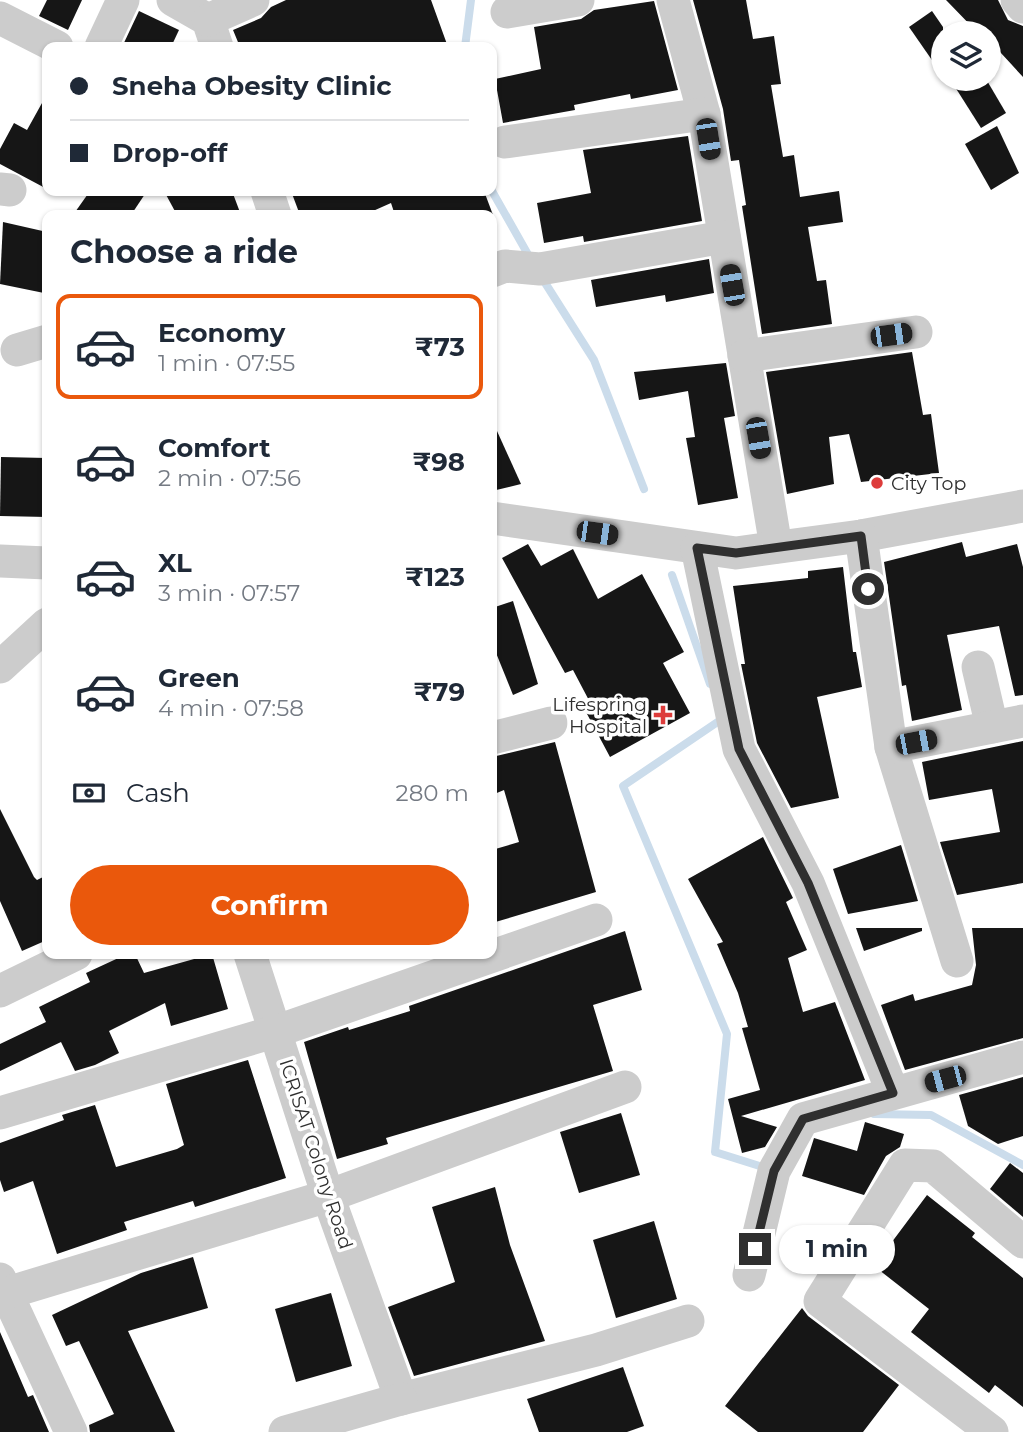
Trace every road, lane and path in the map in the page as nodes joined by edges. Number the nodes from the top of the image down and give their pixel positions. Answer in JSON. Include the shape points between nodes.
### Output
{"nodes":[{"id":1,"x":123,"y":0,"type":"edge"},
{"id":2,"x":173,"y":0,"type":"edge"},
{"id":3,"x":253,"y":0,"type":"edge"},
{"id":4,"x":578,"y":0,"type":"edge"},
{"id":5,"x":673,"y":0,"type":"edge"},
{"id":6,"x":1017,"y":0,"type":"edge"},
{"id":7,"x":1023,"y":7,"type":"edge"},
{"id":8,"x":506,"y":12,"type":"dead end"},
{"id":9,"x":0,"y":18,"type":"edge"},
{"id":10,"x":212,"y":34,"type":"edge"},
{"id":11,"x":48,"y":42,"type":"edge"},
{"id":12,"x":103,"y":42,"type":"edge"},
{"id":13,"x":704,"y":114,"type":"junction"},
{"id":14,"x":505,"y":142,"type":"dead end"},
{"id":15,"x":724,"y":237,"type":"junction"},
{"id":16,"x":498,"y":268,"type":"edge"},
{"id":17,"x":916,"y":332,"type":"dead end"},
{"id":18,"x":744,"y":356,"type":"junction"},
{"id":19,"x":1023,"y":506,"type":"edge"},
{"id":20,"x":497,"y":519,"type":"edge"},
{"id":21,"x":861,"y":536,"type":"junction"},
{"id":22,"x":776,"y":547,"type":"junction"},
{"id":23,"x":697,"y":548,"type":"junction"},
{"id":24,"x":0,"y":561,"type":"edge"},
{"id":25,"x":42,"y":563,"type":"edge"},
{"id":26,"x":42,"y":629,"type":"edge"},
{"id":27,"x":0,"y":667,"type":"edge"},
{"id":28,"x":978,"y":667,"type":"dead end"},
{"id":29,"x":551,"y":723,"type":"dead end"},
{"id":30,"x":1008,"y":724,"type":"edge"},
{"id":31,"x":497,"y":732,"type":"edge"},
{"id":32,"x":891,"y":747,"type":"junction"},
{"id":33,"x":596,"y":920,"type":"dead end"},
{"id":34,"x":497,"y":954,"type":"edge"},
{"id":35,"x":62,"y":959,"type":"edge"},
{"id":36,"x":252,"y":959,"type":"edge"},
{"id":37,"x":484,"y":959,"type":"edge"},
{"id":38,"x":957,"y":961,"type":"dead end"},
{"id":39,"x":3,"y":981,"type":"edge"},
{"id":40,"x":277,"y":1031,"type":"junction"},
{"id":41,"x":1023,"y":1057,"type":"edge"},
{"id":42,"x":625,"y":1087,"type":"dead end"},
{"id":43,"x":893,"y":1093,"type":"junction"},
{"id":44,"x":0,"y":1113,"type":"edge"},
{"id":45,"x":328,"y":1196,"type":"junction"},
{"id":46,"x":1023,"y":1241,"type":"edge"},
{"id":47,"x":749,"y":1275,"type":"dead end"},
{"id":48,"x":3,"y":1286,"type":"edge"},
{"id":49,"x":688,"y":1321,"type":"dead end"},
{"id":50,"x":401,"y":1399,"type":"junction"},
{"id":51,"x":71,"y":1432,"type":"edge"},
{"id":52,"x":285,"y":1432,"type":"edge"},
{"id":53,"x":992,"y":1432,"type":"edge"}],
"edges":[{"from":1,"to":12,"type":"street"},
{"from":2,"to":10,"type":"street"},
{"from":3,"to":10,"type":"street"},
{"from":4,"to":8,"type":"street"},
{"from":5,"to":13,"type":"street"},
{"from":6,"to":7,"type":"street"},
{"from":9,"to":11,"type":"street"},
{"from":13,"to":14,"type":"street"},
{"from":13,"to":15,"type":"street"},
{"from":15,"to":16,"type":"street","via":[[540,269]]},
{"from":15,"to":18,"type":"street"},
{"from":17,"to":18,"type":"street"},
{"from":18,"to":22,"type":"street"},
{"from":19,"to":21,"type":"street"},
{"from":20,"to":23,"type":"street"},
{"from":21,"to":22,"type":"street"},
{"from":21,"to":32,"type":"street"},
{"from":22,"to":23,"type":"street","via":[[736,553]]},
{"from":23,"to":43,"type":"street","via":[[739,749],[808,883]]},
{"from":24,"to":25,"type":"street"},
{"from":26,"to":27,"type":"street"},
{"from":28,"to":30,"type":"street"},
{"from":29,"to":31,"type":"street"},
{"from":30,"to":32,"type":"street"},
{"from":32,"to":38,"type":"street"},
{"from":33,"to":34,"type":"street"},
{"from":35,"to":39,"type":"street"},
{"from":36,"to":40,"type":"street","name":"ICRISAT Colony Road"},
{"from":37,"to":40,"type":"street"},
{"from":40,"to":44,"type":"street"},
{"from":40,"to":45,"type":"street","name":"ICRISAT Colony Road"},
{"from":41,"to":43,"type":"street"},
{"from":42,"to":45,"type":"street"},
{"from":43,"to":47,"type":"street","via":[[803,1119],[774,1171]]},
{"from":45,"to":48,"type":"street"},
{"from":45,"to":50,"type":"street","name":"ICRISAT Colony Road"},
{"from":46,"to":53,"type":"street","via":[[933,1166],[905,1165],[820,1301]]},
{"from":48,"to":51,"type":"street"},
{"from":49,"to":50,"type":"street","via":[[596,1350]]},
{"from":50,"to":52,"type":"street"}]}
